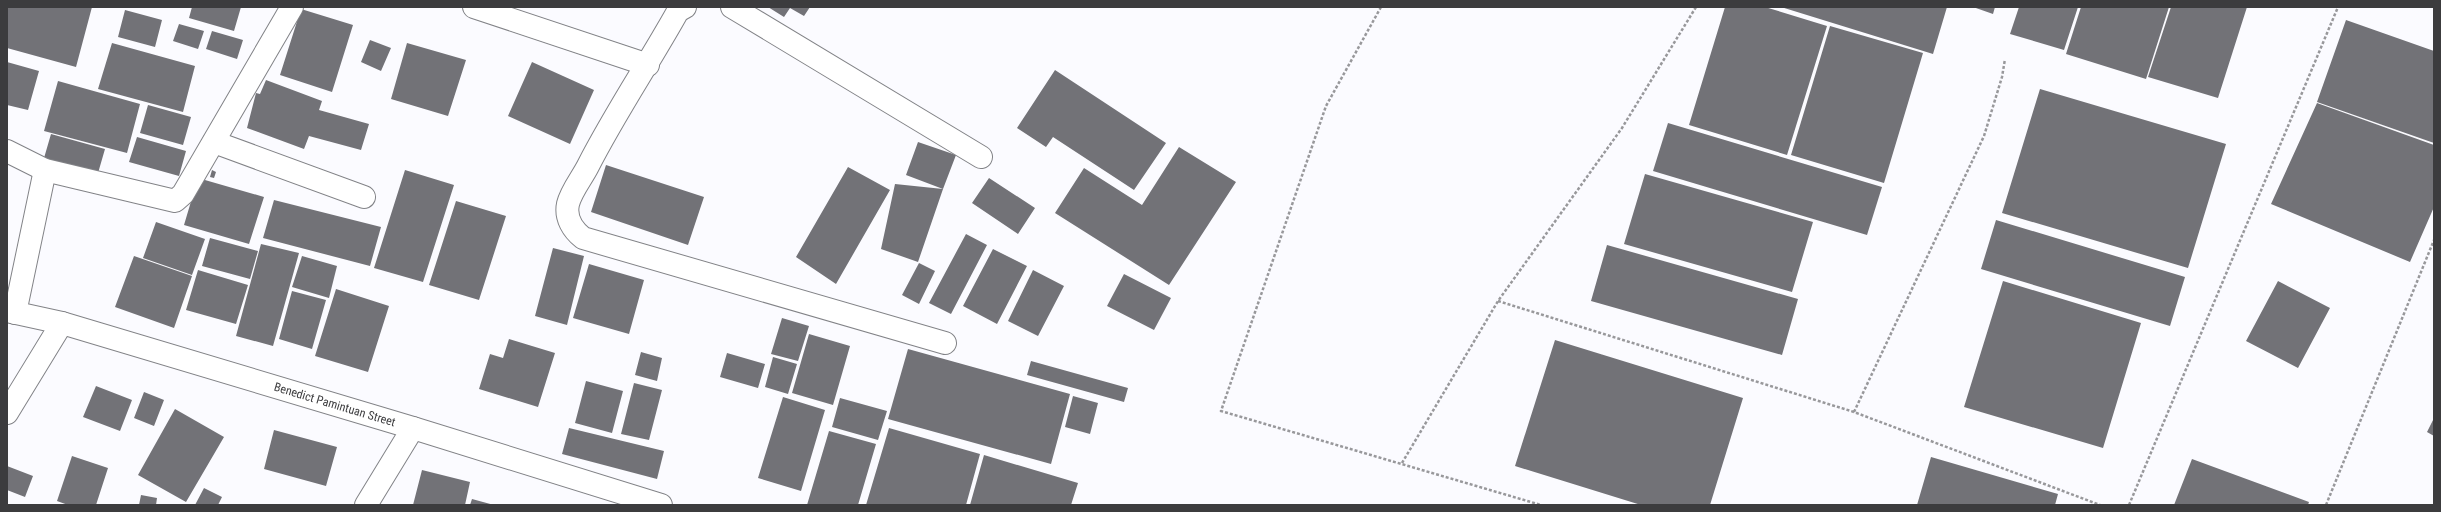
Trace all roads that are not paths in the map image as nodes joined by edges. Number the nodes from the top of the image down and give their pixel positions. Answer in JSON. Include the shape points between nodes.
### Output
{"nodes":[{"id":1,"x":292,"y":7,"type":"edge"},
{"id":2,"x":474,"y":7,"type":"edge"},
{"id":3,"x":685,"y":7,"type":"edge"},
{"id":4,"x":732,"y":7,"type":"edge"},
{"id":5,"x":648,"y":65,"type":"junction"},
{"id":6,"x":214,"y":142,"type":"junction"},
{"id":7,"x":7,"y":151,"type":"edge"},
{"id":8,"x":981,"y":157,"type":"dead end"},
{"id":9,"x":45,"y":170,"type":"junction"},
{"id":10,"x":364,"y":197,"type":"dead end"},
{"id":11,"x":11,"y":312,"type":"edge"},
{"id":12,"x":62,"y":323,"type":"junction"},
{"id":13,"x":946,"y":343,"type":"dead end"},
{"id":14,"x":7,"y":413,"type":"edge"},
{"id":15,"x":413,"y":428,"type":"junction"},
{"id":16,"x":366,"y":505,"type":"edge"},
{"id":17,"x":661,"y":505,"type":"edge"}],
"edges":[{"from":1,"to":6,"type":"street"},
{"from":2,"to":5,"type":"street"},
{"from":3,"to":5,"type":"street","via":[[678,11]]},
{"from":4,"to":8,"type":"street"},
{"from":5,"to":13,"type":"street","via":[[601,140],[568,204],[568,217],[573,230],[583,238]]},
{"from":6,"to":9,"type":"street","via":[[183,194],[175,201]]},
{"from":6,"to":10,"type":"street"},
{"from":7,"to":9,"type":"street"},
{"from":9,"to":11,"type":"street"},
{"from":11,"to":12,"type":"street","name":"Benedict Pamintuan Street"},
{"from":12,"to":14,"type":"street"},
{"from":12,"to":15,"type":"street","name":"Benedict Pamintuan Street"},
{"from":15,"to":16,"type":"street"},
{"from":15,"to":17,"type":"street","name":"Benedict Pamintuan Street"}]}
